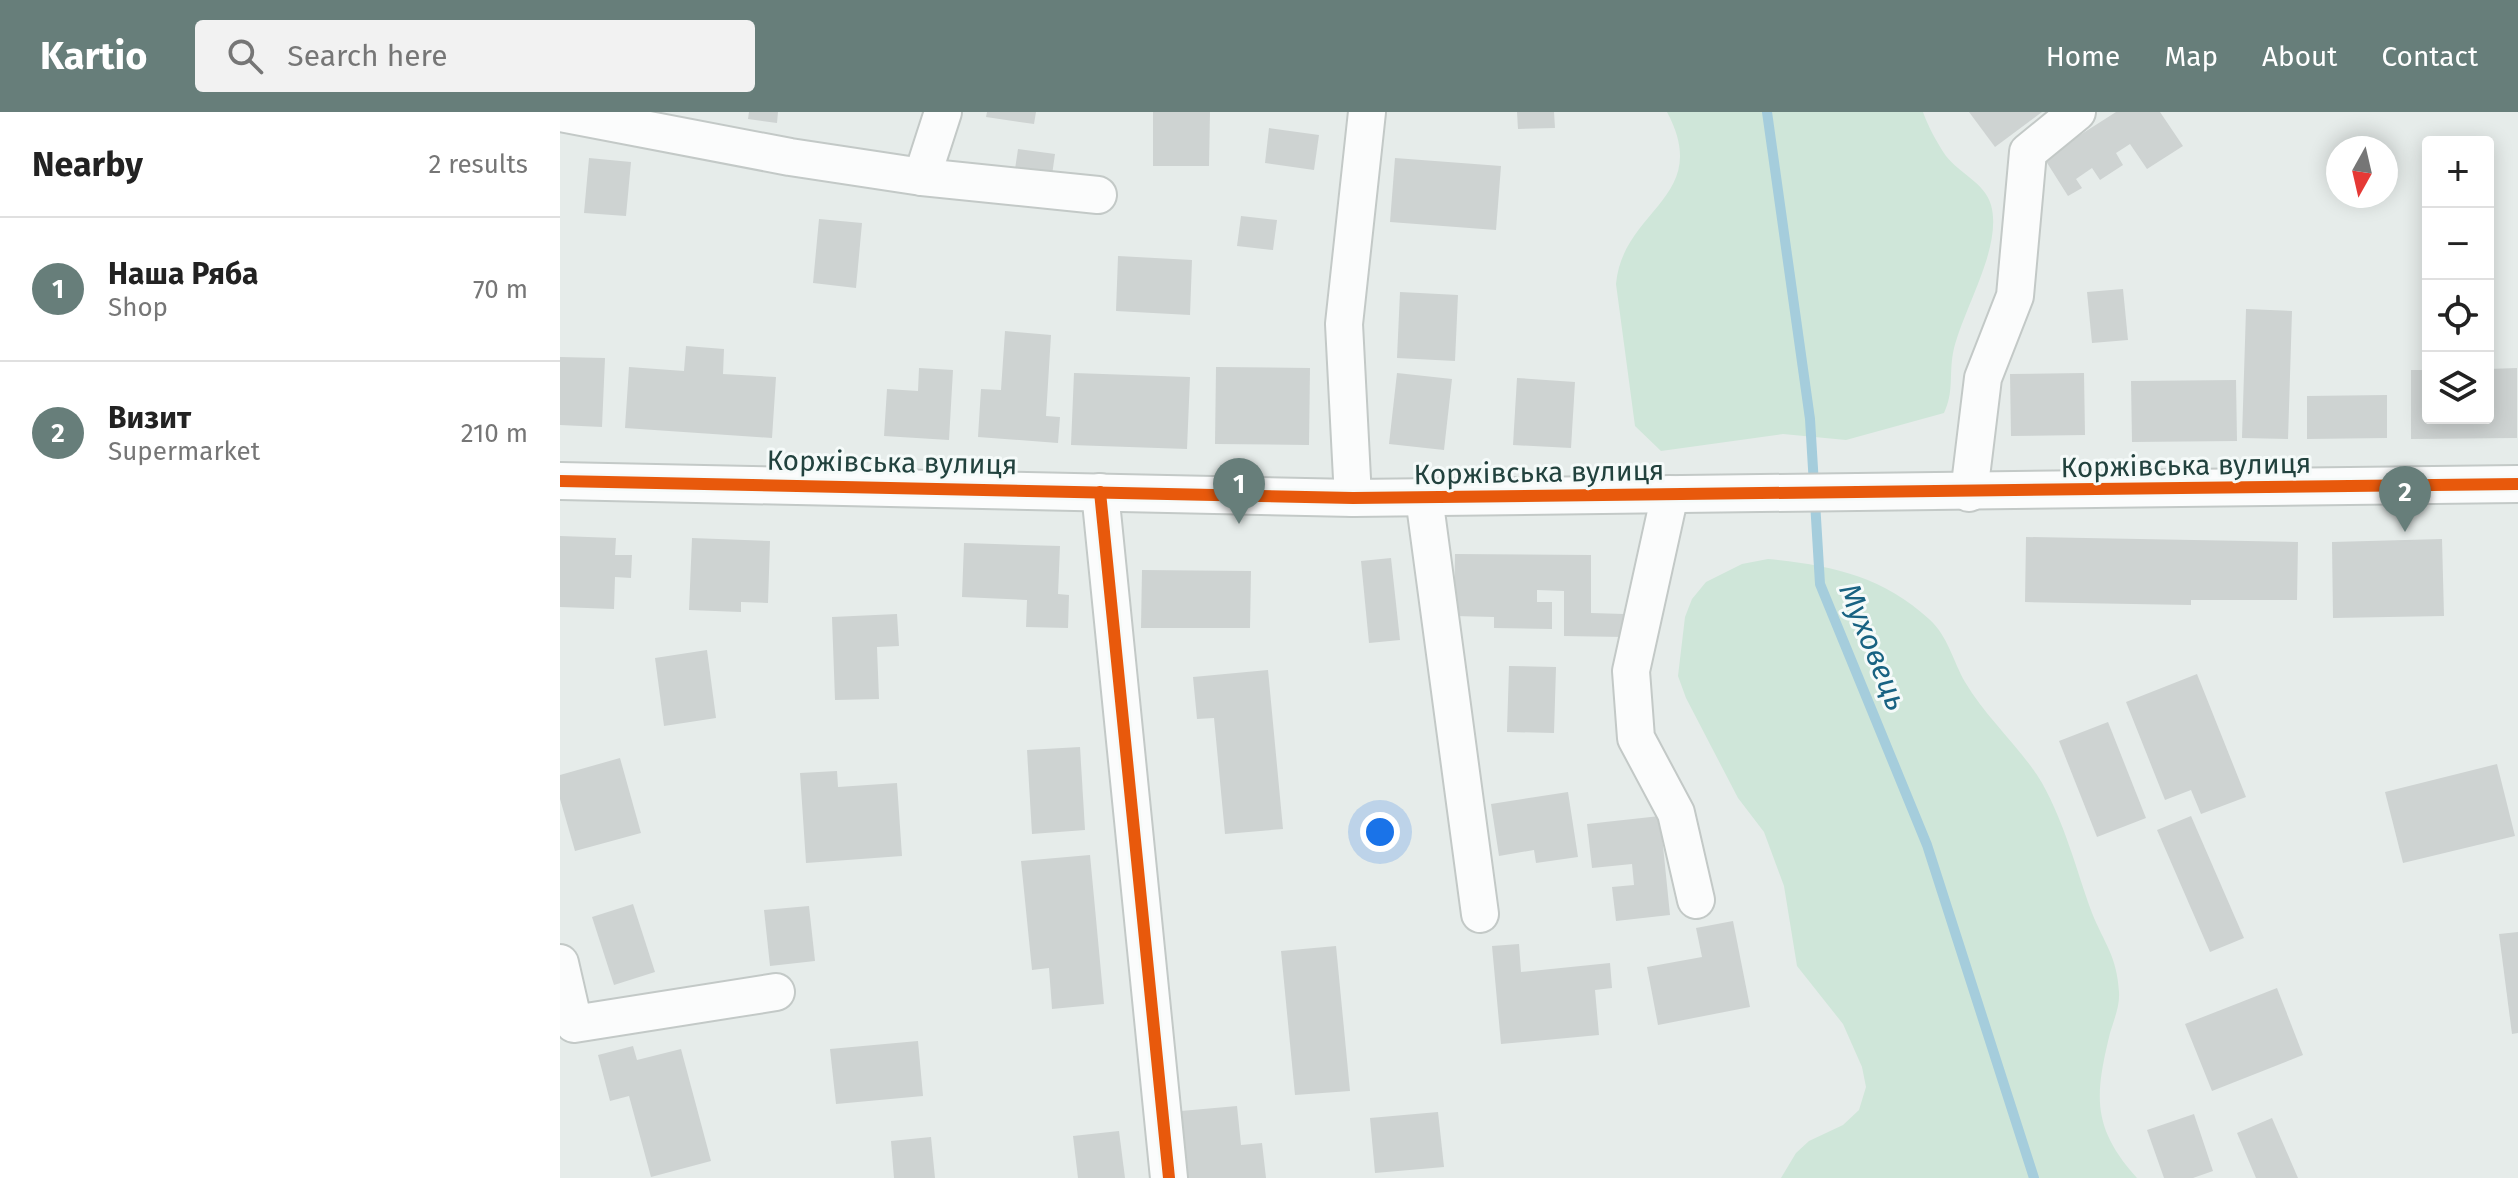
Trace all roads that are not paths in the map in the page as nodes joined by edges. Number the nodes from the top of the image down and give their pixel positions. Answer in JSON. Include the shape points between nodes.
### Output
{"nodes":[{"id":1,"x":943,"y":112,"type":"edge"},
{"id":2,"x":1367,"y":112,"type":"edge"},
{"id":3,"x":2077,"y":112,"type":"edge"},
{"id":4,"x":560,"y":113,"type":"edge"},
{"id":5,"x":922,"y":177,"type":"junction"},
{"id":6,"x":1098,"y":195,"type":"dead end"},
{"id":7,"x":560,"y":481,"type":"edge"},
{"id":8,"x":2518,"y":484,"type":"edge"},
{"id":9,"x":1100,"y":492,"type":"junction"},
{"id":10,"x":1969,"y":493,"type":"junction"},
{"id":11,"x":1670,"y":494,"type":"junction"},
{"id":12,"x":1424,"y":497,"type":"junction"},
{"id":13,"x":1353,"y":498,"type":"junction"},
{"id":14,"x":1696,"y":900,"type":"dead end"},
{"id":15,"x":1480,"y":914,"type":"dead end"},
{"id":16,"x":560,"y":963,"type":"edge"},
{"id":17,"x":776,"y":992,"type":"dead end"},
{"id":18,"x":1169,"y":1178,"type":"edge"}],
"edges":[{"from":1,"to":5,"type":"street"},
{"from":2,"to":13,"type":"street","via":[[1344,324]]},
{"from":3,"to":10,"type":"street","via":[[2028,152],[2015,296],[1983,378]]},
{"from":4,"to":5,"type":"street"},
{"from":5,"to":6,"type":"street"},
{"from":7,"to":9,"type":"street","name":"Коржівська вулиця"},
{"from":8,"to":10,"type":"street","name":"Коржівська вулиця"},
{"from":9,"to":13,"type":"street","name":"Коржівська вулиця"},
{"from":9,"to":18,"type":"street"},
{"from":10,"to":11,"type":"street","name":"Коржівська вулиця"},
{"from":11,"to":12,"type":"street","name":"Коржівська вулиця"},
{"from":11,"to":14,"type":"street","via":[[1631,671],[1636,738],[1676,813]]},
{"from":12,"to":13,"type":"street","name":"Коржівська вулиця"},
{"from":12,"to":15,"type":"street"},
{"from":16,"to":17,"type":"street","via":[[574,1024]]}]}
